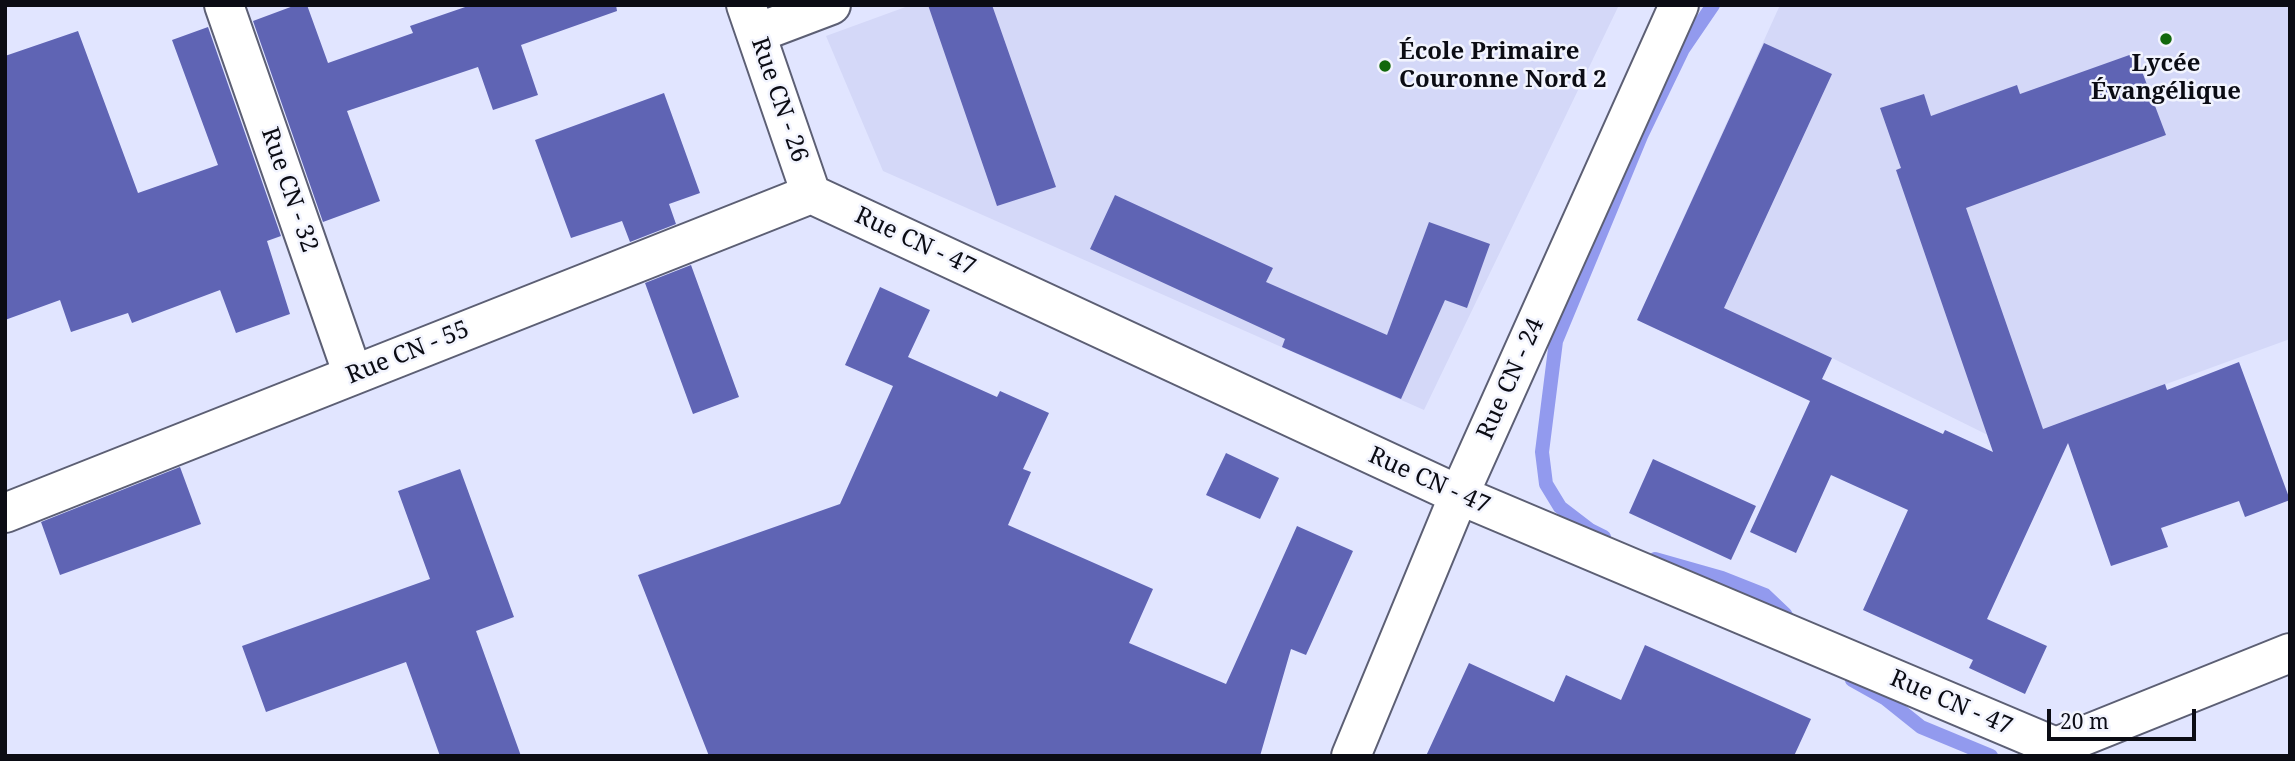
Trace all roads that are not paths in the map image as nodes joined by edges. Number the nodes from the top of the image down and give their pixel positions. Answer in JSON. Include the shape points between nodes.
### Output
{"nodes":[{"id":1,"x":224,"y":5,"type":"edge"},
{"id":2,"x":831,"y":5,"type":"edge"},
{"id":3,"x":1679,"y":5,"type":"edge"},
{"id":4,"x":752,"y":19,"type":"edge"},
{"id":5,"x":811,"y":194,"type":"junction"},
{"id":6,"x":353,"y":375,"type":"junction"},
{"id":7,"x":1459,"y":495,"type":"junction"},
{"id":8,"x":5,"y":513,"type":"edge"},
{"id":9,"x":2290,"y":653,"type":"edge"},
{"id":10,"x":2058,"y":752,"type":"edge"},
{"id":11,"x":1351,"y":756,"type":"edge"}],
"edges":[{"from":1,"to":6,"type":"street","name":"Rue CN - 32"},
{"from":2,"to":4,"type":"street"},
{"from":3,"to":7,"type":"street","name":"Rue CN - 24"},
{"from":4,"to":5,"type":"street","name":"Rue CN - 26"},
{"from":5,"to":6,"type":"street","name":"Rue CN - 55"},
{"from":5,"to":7,"type":"street","name":"Rue CN - 47"},
{"from":6,"to":8,"type":"street","name":"Rue CN - 55"},
{"from":7,"to":10,"type":"street","name":"Rue CN - 47"},
{"from":7,"to":11,"type":"street","name":"Rue CN - 24"},
{"from":9,"to":10,"type":"street"}]}
